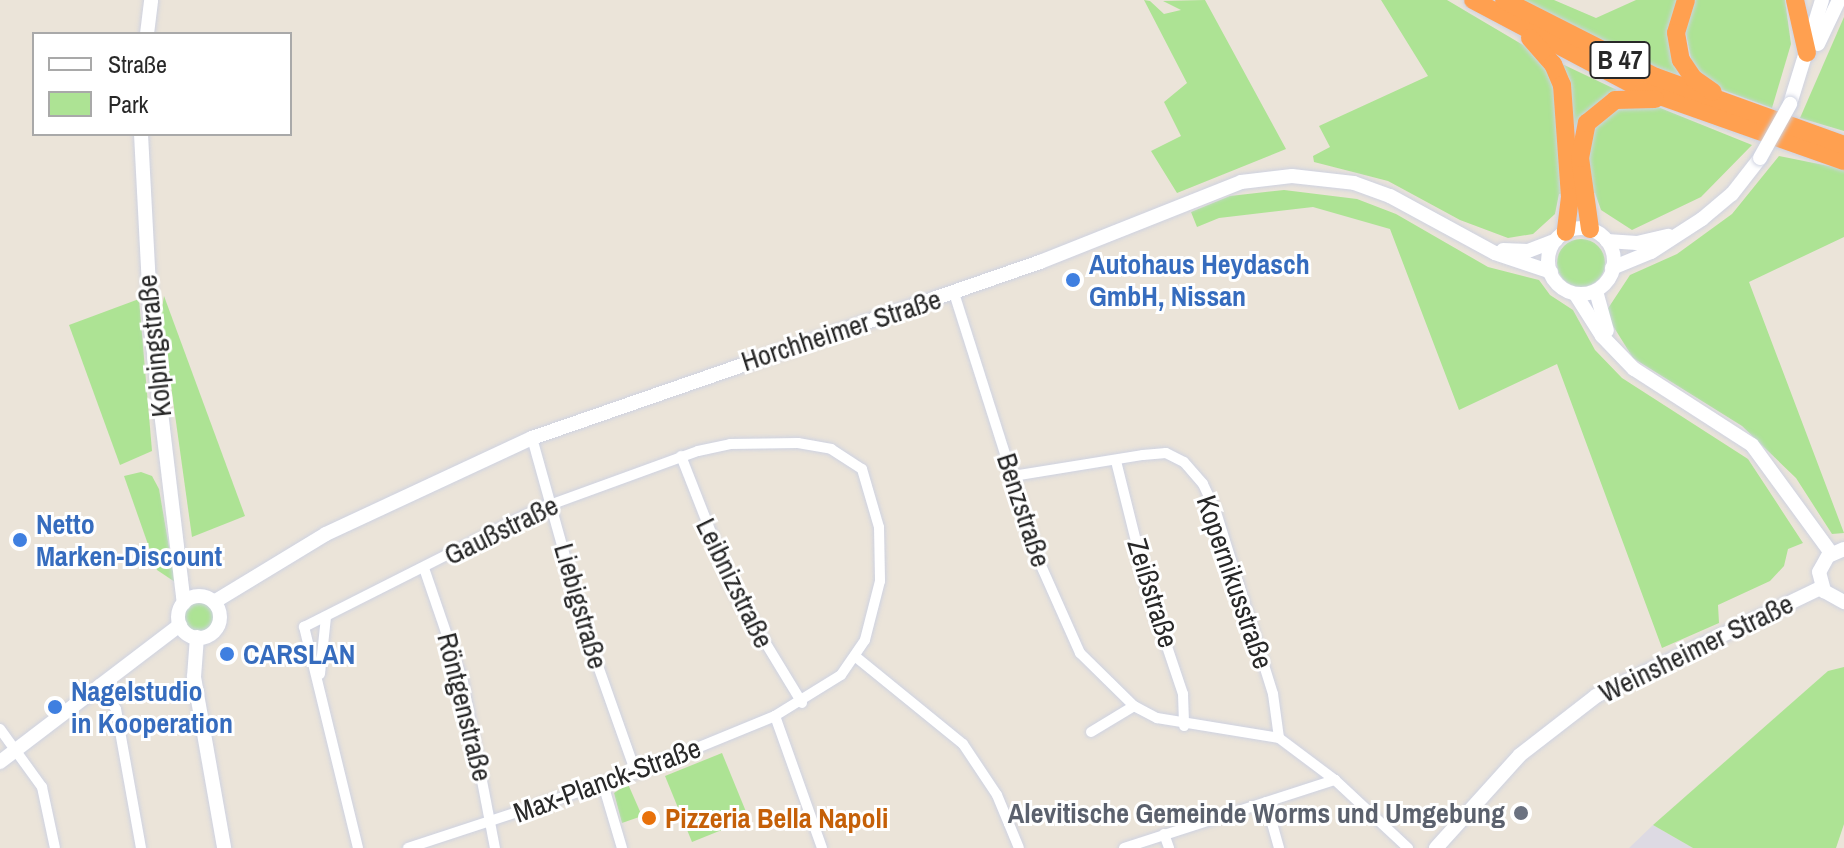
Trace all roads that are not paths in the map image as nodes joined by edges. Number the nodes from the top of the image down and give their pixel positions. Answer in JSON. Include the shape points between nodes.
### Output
{"nodes":[{"id":1,"x":151,"y":0,"type":"edge"},
{"id":2,"x":1473,"y":0,"type":"edge"},
{"id":3,"x":1504,"y":0,"type":"edge"},
{"id":4,"x":1686,"y":0,"type":"edge"},
{"id":5,"x":1795,"y":0,"type":"edge"},
{"id":6,"x":1822,"y":0,"type":"edge"},
{"id":7,"x":1837,"y":1,"type":"edge"},
{"id":8,"x":1512,"y":24,"type":"junction"},
{"id":9,"x":147,"y":32,"type":"edge"},
{"id":10,"x":1806,"y":59,"type":"junction"},
{"id":11,"x":1681,"y":105,"type":"junction"},
{"id":12,"x":1741,"y":112,"type":"junction"},
{"id":13,"x":141,"y":136,"type":"edge"},
{"id":14,"x":1844,"y":145,"type":"edge"},
{"id":15,"x":1844,"y":161,"type":"edge"},
{"id":16,"x":1590,"y":229,"type":"junction"},
{"id":17,"x":1680,"y":233,"type":"junction"},
{"id":18,"x":1561,"y":236,"type":"junction"},
{"id":19,"x":1607,"y":241,"type":"junction"},
{"id":20,"x":1483,"y":246,"type":"junction"},
{"id":21,"x":1612,"y":268,"type":"junction"},
{"id":22,"x":1551,"y":272,"type":"junction"},
{"id":23,"x":1596,"y":291,"type":"junction"},
{"id":24,"x":954,"y":293,"type":"junction"},
{"id":25,"x":1576,"y":295,"type":"junction"},
{"id":26,"x":1618,"y":353,"type":"junction"},
{"id":27,"x":532,"y":438,"type":"junction"},
{"id":28,"x":681,"y":456,"type":"junction"},
{"id":29,"x":1116,"y":461,"type":"junction"},
{"id":30,"x":1013,"y":476,"type":"junction"},
{"id":31,"x":552,"y":504,"type":"junction"},
{"id":32,"x":1837,"y":551,"type":"edge"},
{"id":33,"x":179,"y":557,"type":"junction"},
{"id":34,"x":424,"y":568,"type":"junction"},
{"id":35,"x":1822,"y":587,"type":"junction"},
{"id":36,"x":208,"y":599,"type":"junction"},
{"id":37,"x":1844,"y":602,"type":"edge"},
{"id":38,"x":184,"y":603,"type":"junction"},
{"id":39,"x":326,"y":617,"type":"junction"},
{"id":40,"x":180,"y":625,"type":"junction"},
{"id":41,"x":197,"y":637,"type":"junction"},
{"id":42,"x":856,"y":657,"type":"junction"},
{"id":43,"x":320,"y":676,"type":"junction"},
{"id":44,"x":99,"y":684,"type":"junction"},
{"id":45,"x":802,"y":703,"type":"junction"},
{"id":46,"x":1134,"y":706,"type":"junction"},
{"id":47,"x":775,"y":716,"type":"junction"},
{"id":48,"x":1184,"y":726,"type":"junction"},
{"id":49,"x":0,"y":729,"type":"edge"},
{"id":50,"x":1091,"y":732,"type":"dead end"},
{"id":51,"x":1279,"y":738,"type":"junction"},
{"id":52,"x":16,"y":750,"type":"junction"},
{"id":53,"x":0,"y":762,"type":"edge"},
{"id":54,"x":636,"y":773,"type":"junction"},
{"id":55,"x":1335,"y":780,"type":"junction"},
{"id":56,"x":603,"y":784,"type":"junction"},
{"id":57,"x":1266,"y":802,"type":"junction"},
{"id":58,"x":491,"y":821,"type":"junction"},
{"id":59,"x":1164,"y":834,"type":"junction"},
{"id":60,"x":55,"y":848,"type":"edge"},
{"id":61,"x":141,"y":848,"type":"edge"},
{"id":62,"x":224,"y":848,"type":"edge"},
{"id":63,"x":358,"y":848,"type":"edge"},
{"id":64,"x":408,"y":848,"type":"edge"},
{"id":65,"x":495,"y":848,"type":"edge"},
{"id":66,"x":622,"y":848,"type":"edge"},
{"id":67,"x":822,"y":848,"type":"edge"},
{"id":68,"x":1019,"y":848,"type":"edge"},
{"id":69,"x":1124,"y":848,"type":"edge"},
{"id":70,"x":1169,"y":848,"type":"edge"},
{"id":71,"x":1279,"y":848,"type":"edge"},
{"id":72,"x":1408,"y":848,"type":"edge"},
{"id":73,"x":1436,"y":848,"type":"edge"}],
"edges":[{"from":1,"to":9,"type":"main road"},
{"from":2,"to":8,"type":"highway","number":"B 47"},
{"from":3,"to":12,"type":"highway","number":"B 47","via":[[1627,64]]},
{"from":4,"to":12,"type":"highway","via":[[1676,33],[1681,60],[1701,85]]},
{"from":5,"to":10,"type":"highway"},
{"from":6,"to":10,"type":"main road"},
{"from":7,"to":10,"type":"main road"},
{"from":8,"to":11,"type":"highway","number":"B 47"},
{"from":8,"to":18,"type":"highway","via":[[1541,48],[1562,85],[1570,197]]},
{"from":10,"to":17,"type":"main road","bridge":true,"via":[[1790,104],[1760,158],[1732,194]]},
{"from":11,"to":15,"type":"highway","number":"B 47"},
{"from":11,"to":16,"type":"highway","via":[[1648,97],[1615,100],[1587,123],[1580,158]]},
{"from":12,"to":14,"type":"highway","number":"B 47"},
{"from":13,"to":33,"type":"main road","name":"Kolpingstraße","via":[[151,328]]},
{"from":16,"to":18,"type":"main road"},
{"from":16,"to":19,"type":"main road"},
{"from":17,"to":19,"type":"main road","via":[[1637,243]]},
{"from":17,"to":21,"type":"main road"},
{"from":18,"to":20,"type":"main road","name":"Horchheimer Straße","via":[[1521,252]]},
{"from":18,"to":22,"type":"main road"},
{"from":19,"to":21,"type":"main road"},
{"from":20,"to":22,"type":"main road","name":"Horchheimer Straße"},
{"from":20,"to":24,"type":"main road","name":"Horchheimer Straße","via":[[1371,188],[1328,178],[1273,177],[1241,182]]},
{"from":21,"to":23,"type":"main road"},
{"from":22,"to":25,"type":"main road","via":[[1559,286]]},
{"from":23,"to":25,"type":"main road"},
{"from":23,"to":26,"type":"main road","via":[[1599,313]]},
{"from":24,"to":27,"type":"main road","name":"Horchheimer Straße","via":[[643,395]]},
{"from":24,"to":30,"type":"street","name":"Benzstraße"},
{"from":25,"to":26,"type":"main road"},
{"from":26,"to":32,"type":"main road","via":[[1652,382],[1752,445]]},
{"from":27,"to":31,"type":"street","name":"Liebigstraße"},
{"from":27,"to":36,"type":"main road","name":"Horchheimer Straße","via":[[326,534]]},
{"from":28,"to":31,"type":"street","name":"Gaußstraße"},
{"from":28,"to":42,"type":"street","name":"Gaußstraße","via":[[730,444],[798,443],[831,449],[862,469],[877,515],[881,568],[873,620]]},
{"from":28,"to":45,"type":"street","name":"Leibnizstraße","via":[[734,591]]},
{"from":29,"to":30,"type":"street","name":"Kopernikusstraße"},
{"from":29,"to":48,"type":"street","name":"Zeißstraße","via":[[1149,593],[1183,694]]},
{"from":29,"to":51,"type":"street","name":"Kopernikusstraße","via":[[1166,453],[1179,458],[1203,484],[1269,683]]},
{"from":30,"to":46,"type":"street","name":"Benzstraße","via":[[1039,561],[1080,653]]},
{"from":31,"to":34,"type":"street","name":"Gaußstraße"},
{"from":31,"to":54,"type":"street","name":"Liebigstraße","via":[[586,632]]},
{"from":32,"to":35,"type":"main road","via":[[1821,566]]},
{"from":33,"to":36,"type":"main road","name":"Kolpingstraße"},
{"from":33,"to":38,"type":"main road","name":"Kolpingstraße"},
{"from":34,"to":39,"type":"street","name":"Gaußstraße"},
{"from":34,"to":58,"type":"street","name":"Röntgenstraße","via":[[463,682]]},
{"from":35,"to":37,"type":"main road"},
{"from":35,"to":73,"type":"main road","name":"Weinsheimer Straße","via":[[1596,696],[1520,755]]},
{"from":36,"to":38,"type":"main road"},
{"from":36,"to":41,"type":"main road","via":[[220,613],[218,627]]},
{"from":38,"to":40,"type":"main road"},
{"from":39,"to":43,"type":"street"},
{"from":39,"to":43,"type":"street","via":[[304,627]]},
{"from":40,"to":41,"type":"main road"},
{"from":40,"to":44,"type":"main road"},
{"from":41,"to":62,"type":"main road","via":[[194,677]]},
{"from":42,"to":45,"type":"street","name":"Max-Planck-Straße"},
{"from":42,"to":68,"type":"street","via":[[963,744],[991,784]]},
{"from":43,"to":63,"type":"street"},
{"from":44,"to":52,"type":"main road"},
{"from":44,"to":61,"type":"street","via":[[116,709]]},
{"from":45,"to":47,"type":"street","name":"Max-Planck-Straße"},
{"from":46,"to":48,"type":"street","name":"Benzstraße"},
{"from":46,"to":50,"type":"street"},
{"from":47,"to":54,"type":"street","name":"Max-Planck-Straße"},
{"from":47,"to":67,"type":"street"},
{"from":48,"to":51,"type":"street","name":"Benzstraße"},
{"from":49,"to":52,"type":"street"},
{"from":51,"to":55,"type":"street","name":"Benzstraße"},
{"from":52,"to":53,"type":"main road"},
{"from":52,"to":60,"type":"street","via":[[42,787]]},
{"from":54,"to":56,"type":"street","name":"Max-Planck-Straße"},
{"from":55,"to":57,"type":"street"},
{"from":55,"to":72,"type":"street","name":"Benzstraße"},
{"from":56,"to":58,"type":"street","name":"Max-Planck-Straße"},
{"from":56,"to":66,"type":"street"},
{"from":57,"to":59,"type":"street"},
{"from":57,"to":71,"type":"street"},
{"from":58,"to":64,"type":"street","name":"Max-Planck-Straße"},
{"from":58,"to":65,"type":"street","name":"Röntgenstraße"},
{"from":59,"to":69,"type":"street"},
{"from":59,"to":70,"type":"street"}]}
